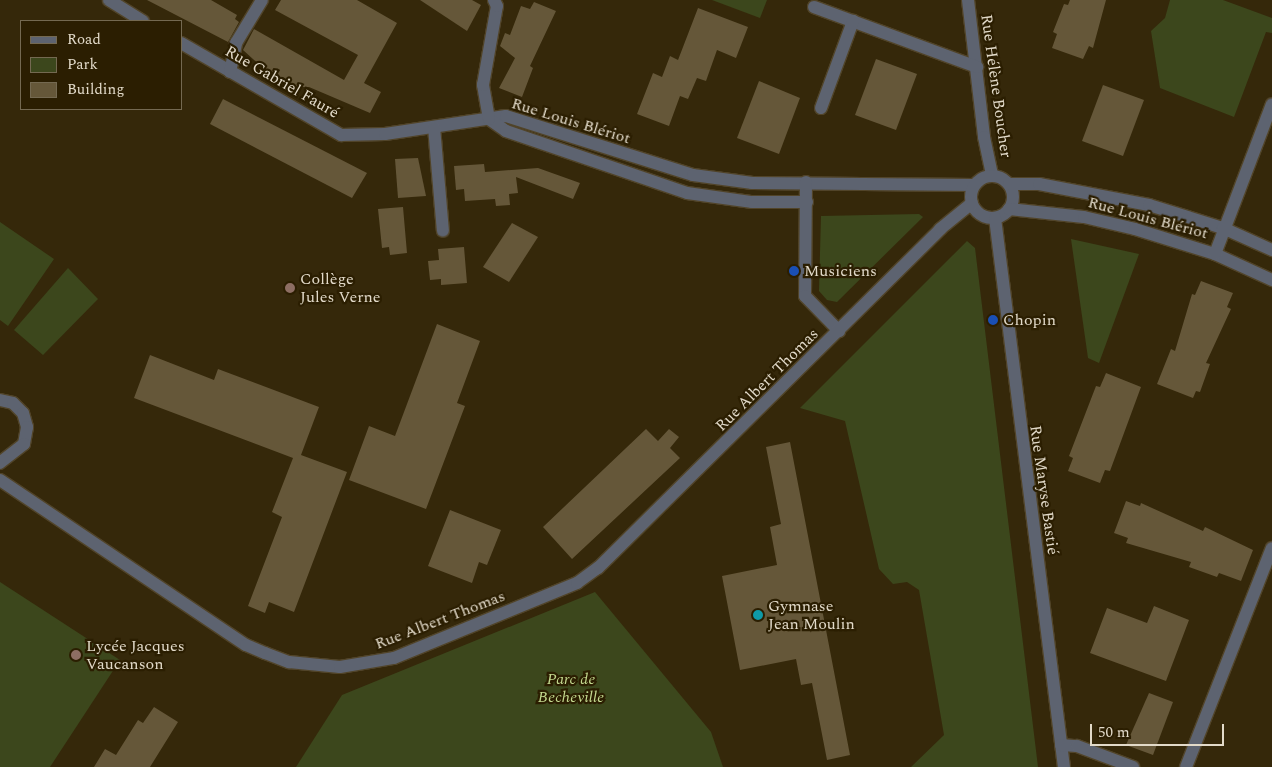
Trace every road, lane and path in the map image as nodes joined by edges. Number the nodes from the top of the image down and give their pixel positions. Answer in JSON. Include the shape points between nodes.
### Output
{"nodes":[{"id":1,"x":109,"y":0,"type":"edge"},
{"id":2,"x":262,"y":0,"type":"edge"},
{"id":3,"x":494,"y":0,"type":"edge"},
{"id":4,"x":968,"y":0,"type":"edge"},
{"id":5,"x":814,"y":7,"type":"dead end"},
{"id":6,"x":141,"y":20,"type":"edge"},
{"id":7,"x":853,"y":21,"type":"junction"},
{"id":8,"x":182,"y":44,"type":"edge"},
{"id":9,"x":976,"y":67,"type":"junction"},
{"id":10,"x":230,"y":72,"type":"junction"},
{"id":11,"x":1272,"y":104,"type":"edge"},
{"id":12,"x":821,"y":108,"type":"dead end"},
{"id":13,"x":489,"y":119,"type":"junction"},
{"id":14,"x":434,"y":127,"type":"junction"},
{"id":15,"x":992,"y":175,"type":"junction"},
{"id":16,"x":806,"y":182,"type":"junction"},
{"id":17,"x":1009,"y":184,"type":"junction"},
{"id":18,"x":974,"y":185,"type":"junction"},
{"id":19,"x":807,"y":202,"type":"junction"},
{"id":20,"x":972,"y":203,"type":"junction"},
{"id":21,"x":1009,"y":209,"type":"junction"},
{"id":22,"x":995,"y":218,"type":"junction"},
{"id":23,"x":1223,"y":228,"type":"junction"},
{"id":24,"x":443,"y":231,"type":"dead end"},
{"id":25,"x":1272,"y":250,"type":"edge"},
{"id":26,"x":1215,"y":254,"type":"junction"},
{"id":27,"x":1272,"y":280,"type":"edge"},
{"id":28,"x":839,"y":331,"type":"junction"},
{"id":29,"x":0,"y":400,"type":"edge"},
{"id":30,"x":0,"y":463,"type":"edge"},
{"id":31,"x":0,"y":480,"type":"edge"},
{"id":32,"x":1272,"y":548,"type":"edge"},
{"id":33,"x":1061,"y":745,"type":"junction"},
{"id":34,"x":1064,"y":767,"type":"edge"},
{"id":35,"x":1133,"y":767,"type":"edge"},
{"id":36,"x":1186,"y":767,"type":"edge"}],
"edges":[{"from":1,"to":6,"type":"street"},
{"from":2,"to":10,"type":"street","via":[[239,36]]},
{"from":3,"to":13,"type":"street","via":[[497,6],[483,85]]},
{"from":4,"to":9,"type":"street","name":"Rue Hélène Boucher"},
{"from":5,"to":7,"type":"street"},
{"from":7,"to":9,"type":"street"},
{"from":7,"to":12,"type":"street"},
{"from":8,"to":10,"type":"street","name":"Rue Gabriel Fauré"},
{"from":9,"to":15,"type":"street","name":"Rue Hélène Boucher"},
{"from":10,"to":14,"type":"street","name":"Rue Gabriel Fauré","via":[[341,135]]},
{"from":11,"to":23,"type":"street"},
{"from":13,"to":14,"type":"street","name":"Rue Gabriel Fauré"},
{"from":13,"to":16,"type":"street","name":"Rue Louis Blériot","via":[[506,116],[692,175],[752,182]]},
{"from":13,"to":19,"type":"street","name":"Rue Louis Blériot","via":[[506,132],[687,193],[752,202]]},
{"from":14,"to":24,"type":"street"},
{"from":15,"to":17,"type":"street"},
{"from":15,"to":18,"type":"street"},
{"from":16,"to":18,"type":"street","name":"Rue Louis Blériot"},
{"from":16,"to":19,"type":"street","name":"Rue Albert Thomas"},
{"from":17,"to":21,"type":"street","via":[[1013,201]]},
{"from":17,"to":23,"type":"street","name":"Rue Louis Blériot","via":[[1100,194]]},
{"from":18,"to":20,"type":"street"},
{"from":19,"to":28,"type":"street","name":"Rue Albert Thomas","via":[[805,296]]},
{"from":20,"to":22,"type":"street","via":[[978,213]]},
{"from":20,"to":28,"type":"street","name":"Rue Albert Thomas","via":[[940,229]]},
{"from":21,"to":22,"type":"street"},
{"from":21,"to":26,"type":"street","name":"Rue Louis Blériot","via":[[1084,217]]},
{"from":22,"to":33,"type":"street","name":"Rue Maryse Bastié"},
{"from":23,"to":25,"type":"street","name":"Rue Louis Blériot"},
{"from":23,"to":26,"type":"street"},
{"from":26,"to":27,"type":"street","name":"Rue Louis Blériot"},
{"from":28,"to":31,"type":"street","name":"Rue Albert Thomas","via":[[681,490],[578,583],[394,658],[367,665],[340,667],[289,662],[246,645]]},
{"from":29,"to":30,"type":"street","via":[[13,403],[23,413],[27,427],[24,444]]},
{"from":32,"to":36,"type":"street"},
{"from":33,"to":34,"type":"street","name":"Rue Maryse Bastié"},
{"from":33,"to":35,"type":"street","via":[[1077,746]]}]}
